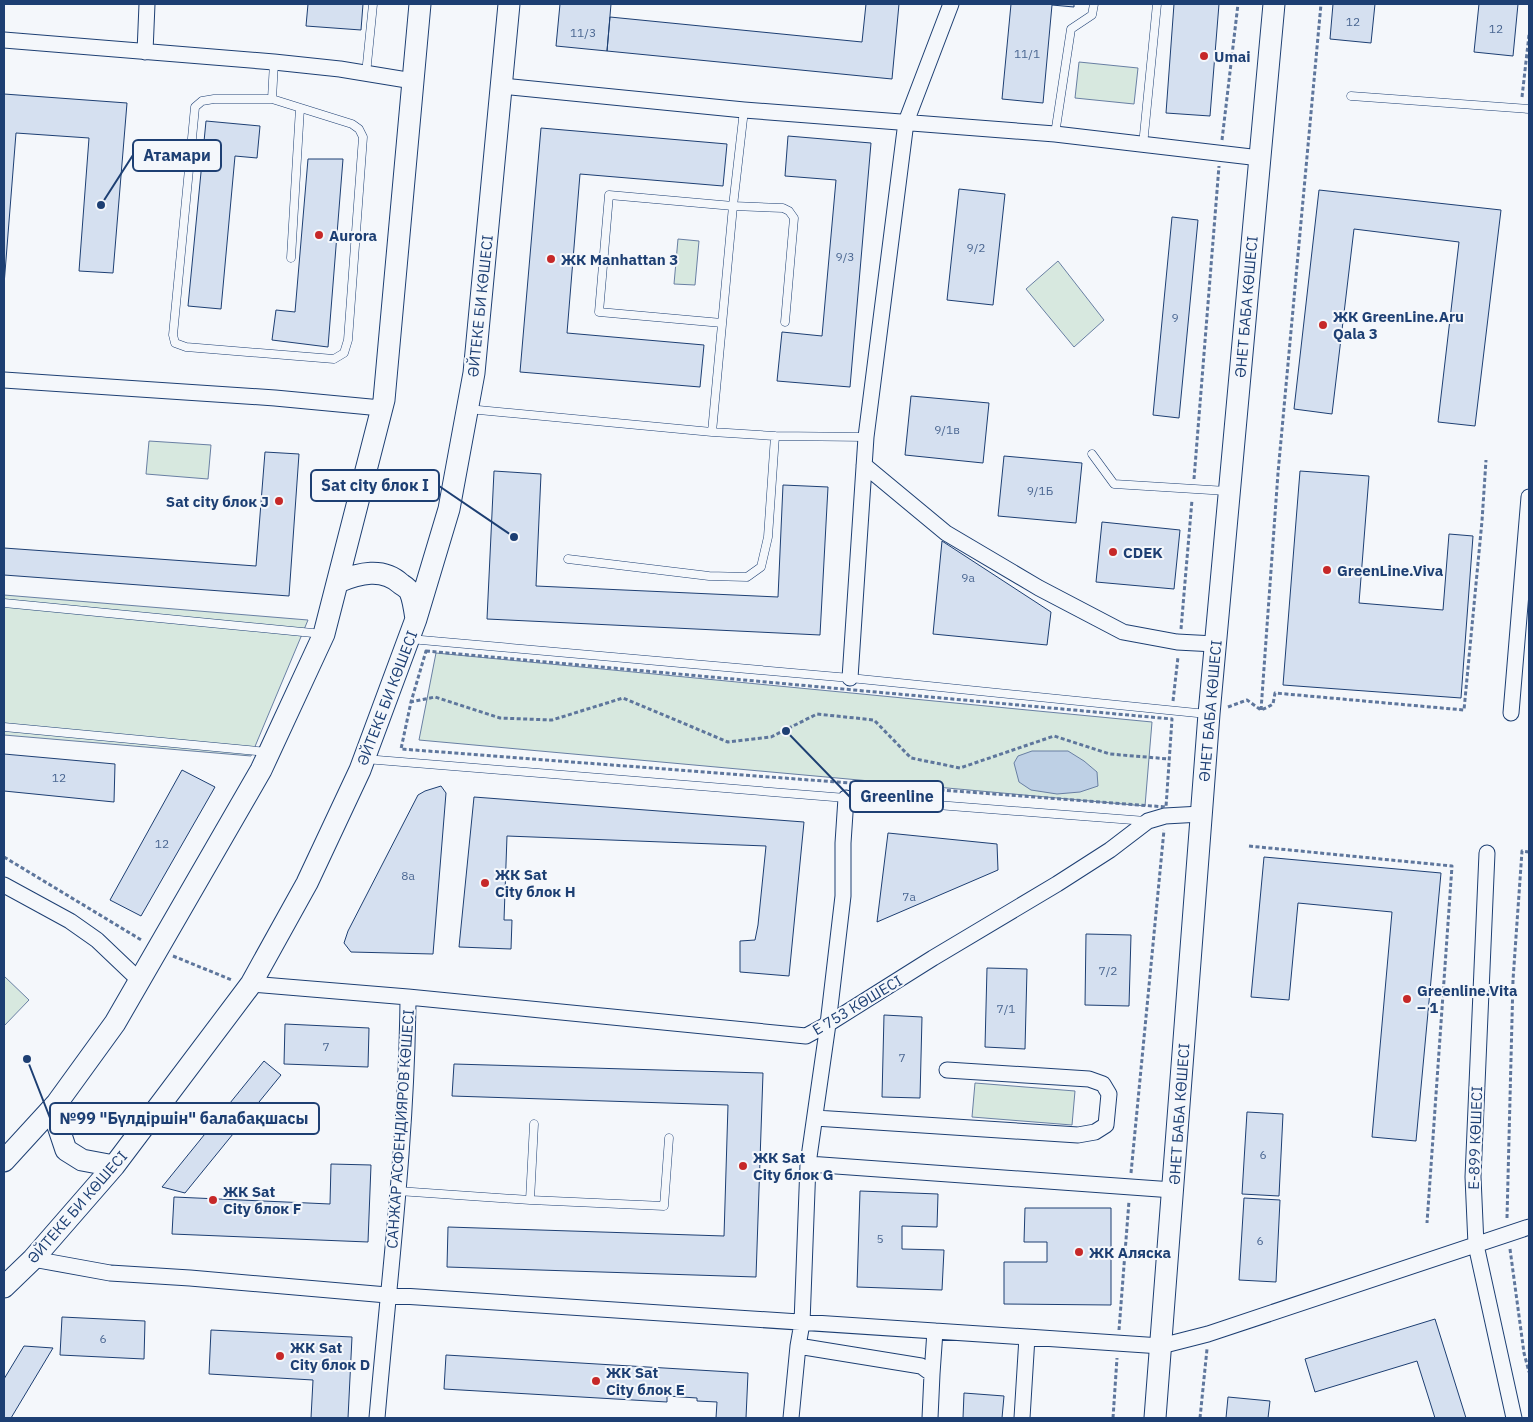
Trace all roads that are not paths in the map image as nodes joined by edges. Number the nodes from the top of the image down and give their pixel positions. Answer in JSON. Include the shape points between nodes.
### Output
{"nodes":[{"id":1,"x":147,"y":4,"type":"edge"},
{"id":2,"x":373,"y":4,"type":"edge"},
{"id":3,"x":420,"y":4,"type":"edge"},
{"id":4,"x":509,"y":4,"type":"edge"},
{"id":5,"x":951,"y":4,"type":"edge"},
{"id":6,"x":1094,"y":4,"type":"edge"},
{"id":7,"x":1157,"y":4,"type":"edge"},
{"id":8,"x":1274,"y":4,"type":"edge"},
{"id":9,"x":4,"y":40,"type":"edge"},
{"id":10,"x":145,"y":52,"type":"junction"},
{"id":11,"x":274,"y":62,"type":"junction"},
{"id":12,"x":366,"y":74,"type":"junction"},
{"id":13,"x":413,"y":81,"type":"junction"},
{"id":14,"x":502,"y":86,"type":"junction"},
{"id":15,"x":1351,"y":96,"type":"dead end"},
{"id":16,"x":272,"y":99,"type":"junction"},
{"id":17,"x":300,"y":108,"type":"junction"},
{"id":18,"x":1529,"y":108,"type":"edge"},
{"id":19,"x":744,"y":110,"type":"junction"},
{"id":20,"x":906,"y":122,"type":"junction"},
{"id":21,"x":1055,"y":134,"type":"junction"},
{"id":22,"x":1143,"y":145,"type":"junction"},
{"id":23,"x":1260,"y":158,"type":"junction"},
{"id":24,"x":733,"y":206,"type":"junction"},
{"id":25,"x":291,"y":258,"type":"dead end"},
{"id":26,"x":785,"y":322,"type":"dead end"},
{"id":27,"x":722,"y":323,"type":"junction"},
{"id":28,"x":4,"y":380,"type":"edge"},
{"id":29,"x":381,"y":408,"type":"junction"},
{"id":30,"x":468,"y":409,"type":"junction"},
{"id":31,"x":712,"y":432,"type":"junction"},
{"id":32,"x":775,"y":436,"type":"junction"},
{"id":33,"x":866,"y":437,"type":"junction"},
{"id":34,"x":1092,"y":454,"type":"dead end"},
{"id":35,"x":864,"y":465,"type":"junction"},
{"id":36,"x":1229,"y":491,"type":"junction"},
{"id":37,"x":1529,"y":497,"type":"edge"},
{"id":38,"x":568,"y":559,"type":"dead end"},
{"id":39,"x":338,"y":582,"type":"junction"},
{"id":40,"x":4,"y":603,"type":"edge"},
{"id":41,"x":413,"y":629,"type":"junction"},
{"id":42,"x":324,"y":634,"type":"junction"},
{"id":43,"x":1215,"y":644,"type":"junction"},
{"id":44,"x":850,"y":678,"type":"junction"},
{"id":45,"x":1511,"y":713,"type":"dead end"},
{"id":46,"x":1209,"y":714,"type":"junction"},
{"id":47,"x":4,"y":728,"type":"edge"},
{"id":48,"x":269,"y":752,"type":"junction"},
{"id":49,"x":364,"y":759,"type":"junction"},
{"id":50,"x":846,"y":798,"type":"junction"},
{"id":51,"x":1201,"y":814,"type":"junction"},
{"id":52,"x":1148,"y":821,"type":"junction"},
{"id":53,"x":1487,"y":853,"type":"dead end"},
{"id":54,"x":4,"y":885,"type":"edge"},
{"id":55,"x":140,"y":980,"type":"junction"},
{"id":56,"x":250,"y":986,"type":"junction"},
{"id":57,"x":408,"y":997,"type":"junction"},
{"id":58,"x":828,"y":1024,"type":"junction"},
{"id":59,"x":947,"y":1070,"type":"dead end"},
{"id":60,"x":57,"y":1103,"type":"junction"},
{"id":61,"x":815,"y":1118,"type":"junction"},
{"id":62,"x":534,"y":1124,"type":"dead end"},
{"id":63,"x":669,"y":1138,"type":"dead end"},
{"id":64,"x":4,"y":1161,"type":"edge"},
{"id":65,"x":808,"y":1164,"type":"junction"},
{"id":66,"x":114,"y":1166,"type":"junction"},
{"id":67,"x":1173,"y":1190,"type":"junction"},
{"id":68,"x":398,"y":1191,"type":"junction"},
{"id":69,"x":530,"y":1200,"type":"junction"},
{"id":70,"x":1529,"y":1227,"type":"edge"},
{"id":71,"x":1476,"y":1245,"type":"junction"},
{"id":72,"x":33,"y":1259,"type":"junction"},
{"id":73,"x":4,"y":1287,"type":"edge"},
{"id":74,"x":387,"y":1296,"type":"junction"},
{"id":75,"x":802,"y":1323,"type":"junction"},
{"id":76,"x":935,"y":1331,"type":"junction"},
{"id":77,"x":1027,"y":1337,"type":"junction"},
{"id":78,"x":798,"y":1346,"type":"junction"},
{"id":79,"x":1161,"y":1346,"type":"junction"},
{"id":80,"x":932,"y":1374,"type":"junction"},
{"id":81,"x":377,"y":1418,"type":"edge"},
{"id":82,"x":791,"y":1418,"type":"edge"},
{"id":83,"x":930,"y":1418,"type":"edge"},
{"id":84,"x":1022,"y":1418,"type":"edge"},
{"id":85,"x":1155,"y":1418,"type":"edge"},
{"id":86,"x":1514,"y":1418,"type":"edge"}],
"edges":[{"from":1,"to":10,"type":"street"},
{"from":2,"to":12,"type":"lane"},
{"from":3,"to":13,"type":"street"},
{"from":4,"to":14,"type":"street","name":"ӘЙТЕКЕ БИ КӨШЕСІ"},
{"from":5,"to":20,"type":"street"},
{"from":6,"to":21,"type":"lane","via":[[1092,15],[1070,29]]},
{"from":7,"to":22,"type":"lane"},
{"from":8,"to":23,"type":"street","name":"ӘНЕТ БАБА КӨШЕСІ"},
{"from":9,"to":10,"type":"street"},
{"from":10,"to":11,"type":"street"},
{"from":11,"to":12,"type":"street"},
{"from":11,"to":16,"type":"lane"},
{"from":12,"to":13,"type":"street"},
{"from":13,"to":29,"type":"street"},
{"from":14,"to":19,"type":"street"},
{"from":14,"to":30,"type":"street","name":"ӘЙТЕКЕ БИ КӨШЕСІ"},
{"from":15,"to":18,"type":"lane"},
{"from":16,"to":17,"type":"lane"},
{"from":16,"to":17,"type":"lane","via":[[214,99],[202,101],[195,107],[172,335],[175,343],[334,359],[344,353],[348,340],[363,138],[352,124]]},
{"from":17,"to":25,"type":"lane"},
{"from":19,"to":20,"type":"street"},
{"from":19,"to":24,"type":"lane"},
{"from":20,"to":21,"type":"street"},
{"from":20,"to":33,"type":"street"},
{"from":21,"to":22,"type":"street"},
{"from":22,"to":23,"type":"street"},
{"from":23,"to":36,"type":"street","name":"ӘНЕТ БАБА КӨШЕСІ"},
{"from":24,"to":26,"type":"lane","via":[[783,208],[794,218]]},
{"from":24,"to":27,"type":"lane"},
{"from":24,"to":27,"type":"lane","via":[[609,195],[599,312]]},
{"from":27,"to":31,"type":"lane"},
{"from":28,"to":29,"type":"street"},
{"from":29,"to":39,"type":"street"},
{"from":30,"to":31,"type":"lane"},
{"from":30,"to":41,"type":"street","name":"ӘЙТЕКЕ БИ КӨШЕСІ","via":[[449,509]]},
{"from":31,"to":32,"type":"lane"},
{"from":32,"to":33,"type":"lane"},
{"from":32,"to":38,"type":"lane","via":[[768,537],[761,567],[747,578]]},
{"from":33,"to":35,"type":"street"},
{"from":34,"to":36,"type":"lane","via":[[1114,484]]},
{"from":35,"to":43,"type":"street","via":[[946,533],[1039,588],[1123,632],[1179,642]]},
{"from":35,"to":44,"type":"street"},
{"from":36,"to":43,"type":"street","name":"ӘНЕТ БАБА КӨШЕСІ"},
{"from":37,"to":45,"type":"street"},
{"from":39,"to":41,"type":"street","via":[[372,573],[385,574],[397,580],[410,591]]},
{"from":39,"to":42,"type":"street"},
{"from":40,"to":42,"type":"lane"},
{"from":41,"to":44,"type":"lane"},
{"from":41,"to":49,"type":"street","name":"ӘЙТЕКЕ БИ КӨШЕСІ"},
{"from":42,"to":48,"type":"street"},
{"from":43,"to":46,"type":"street","name":"ӘНЕТ БАБА КӨШЕСІ"},
{"from":44,"to":46,"type":"lane","via":[[1172,715]]},
{"from":46,"to":51,"type":"street","name":"ӘНЕТ БАБА КӨШЕСІ"},
{"from":47,"to":48,"type":"lane"},
{"from":48,"to":55,"type":"street"},
{"from":49,"to":50,"type":"lane"},
{"from":49,"to":56,"type":"street","name":"ӘЙТЕКЕ БИ КӨШЕСІ","via":[[307,883]]},
{"from":50,"to":52,"type":"lane"},
{"from":50,"to":58,"type":"street","via":[[843,896]]},
{"from":51,"to":52,"type":"street","name":"Е 753 КӨШЕСІ","via":[[1166,812]]},
{"from":51,"to":67,"type":"street","name":"ӘНЕТ БАБА КӨШЕСІ"},
{"from":52,"to":58,"type":"street","name":"Е 753 КӨШЕСІ","via":[[1058,884]]},
{"from":53,"to":71,"type":"street","name":"Е-899 КӨШЕСІ","via":[[1473,1177]]},
{"from":54,"to":55,"type":"street","via":[[76,925]]},
{"from":55,"to":60,"type":"street","via":[[115,1023]]},
{"from":56,"to":57,"type":"street","name":"САНЖАР АСФЕНДИЯРОВ КӨШЕСІ"},
{"from":56,"to":66,"type":"street","name":"ӘЙТЕКЕ БИ КӨШЕСІ"},
{"from":57,"to":58,"type":"street","name":"Е 753 КӨШЕСІ","via":[[806,1036]]},
{"from":57,"to":68,"type":"street","name":"САНЖАР АСФЕНДИЯРОВ КӨШЕСІ","via":[[408,1051]]},
{"from":58,"to":61,"type":"street"},
{"from":59,"to":61,"type":"street","via":[[1089,1078],[1103,1084],[1109,1094],[1106,1125],[1095,1132],[1078,1135]]},
{"from":60,"to":64,"type":"street"},
{"from":60,"to":66,"type":"street","via":[[57,1123],[66,1150],[82,1160]]},
{"from":61,"to":65,"type":"street"},
{"from":62,"to":69,"type":"lane"},
{"from":63,"to":69,"type":"lane","via":[[664,1206]]},
{"from":65,"to":67,"type":"street"},
{"from":65,"to":75,"type":"street"},
{"from":66,"to":72,"type":"street","name":"ӘЙТЕКЕ БИ КӨШЕСІ"},
{"from":67,"to":79,"type":"street","name":"ӘНЕТ БАБА КӨШЕСІ"},
{"from":68,"to":69,"type":"lane"},
{"from":68,"to":74,"type":"street","name":"САНЖАР АСФЕНДИЯРОВ КӨШЕСІ"},
{"from":70,"to":71,"type":"street"},
{"from":71,"to":79,"type":"street","via":[[1208,1334]]},
{"from":71,"to":86,"type":"street","name":"Е-899 КӨШЕСІ"},
{"from":72,"to":73,"type":"street","name":"ӘЙТЕКЕ БИ КӨШЕСІ"},
{"from":72,"to":74,"type":"street","via":[[110,1272]]},
{"from":74,"to":75,"type":"street"},
{"from":74,"to":81,"type":"street","name":"САНЖАР АСФЕНДИЯРОВ КӨШЕСІ"},
{"from":75,"to":76,"type":"street"},
{"from":75,"to":78,"type":"street"},
{"from":76,"to":77,"type":"street"},
{"from":76,"to":80,"type":"street"},
{"from":77,"to":79,"type":"street"},
{"from":77,"to":84,"type":"street"},
{"from":78,"to":80,"type":"street","via":[[921,1366]]},
{"from":78,"to":82,"type":"street"},
{"from":79,"to":85,"type":"street","name":"ӘНЕТ БАБА КӨШЕСІ"},
{"from":80,"to":83,"type":"street"}]}
